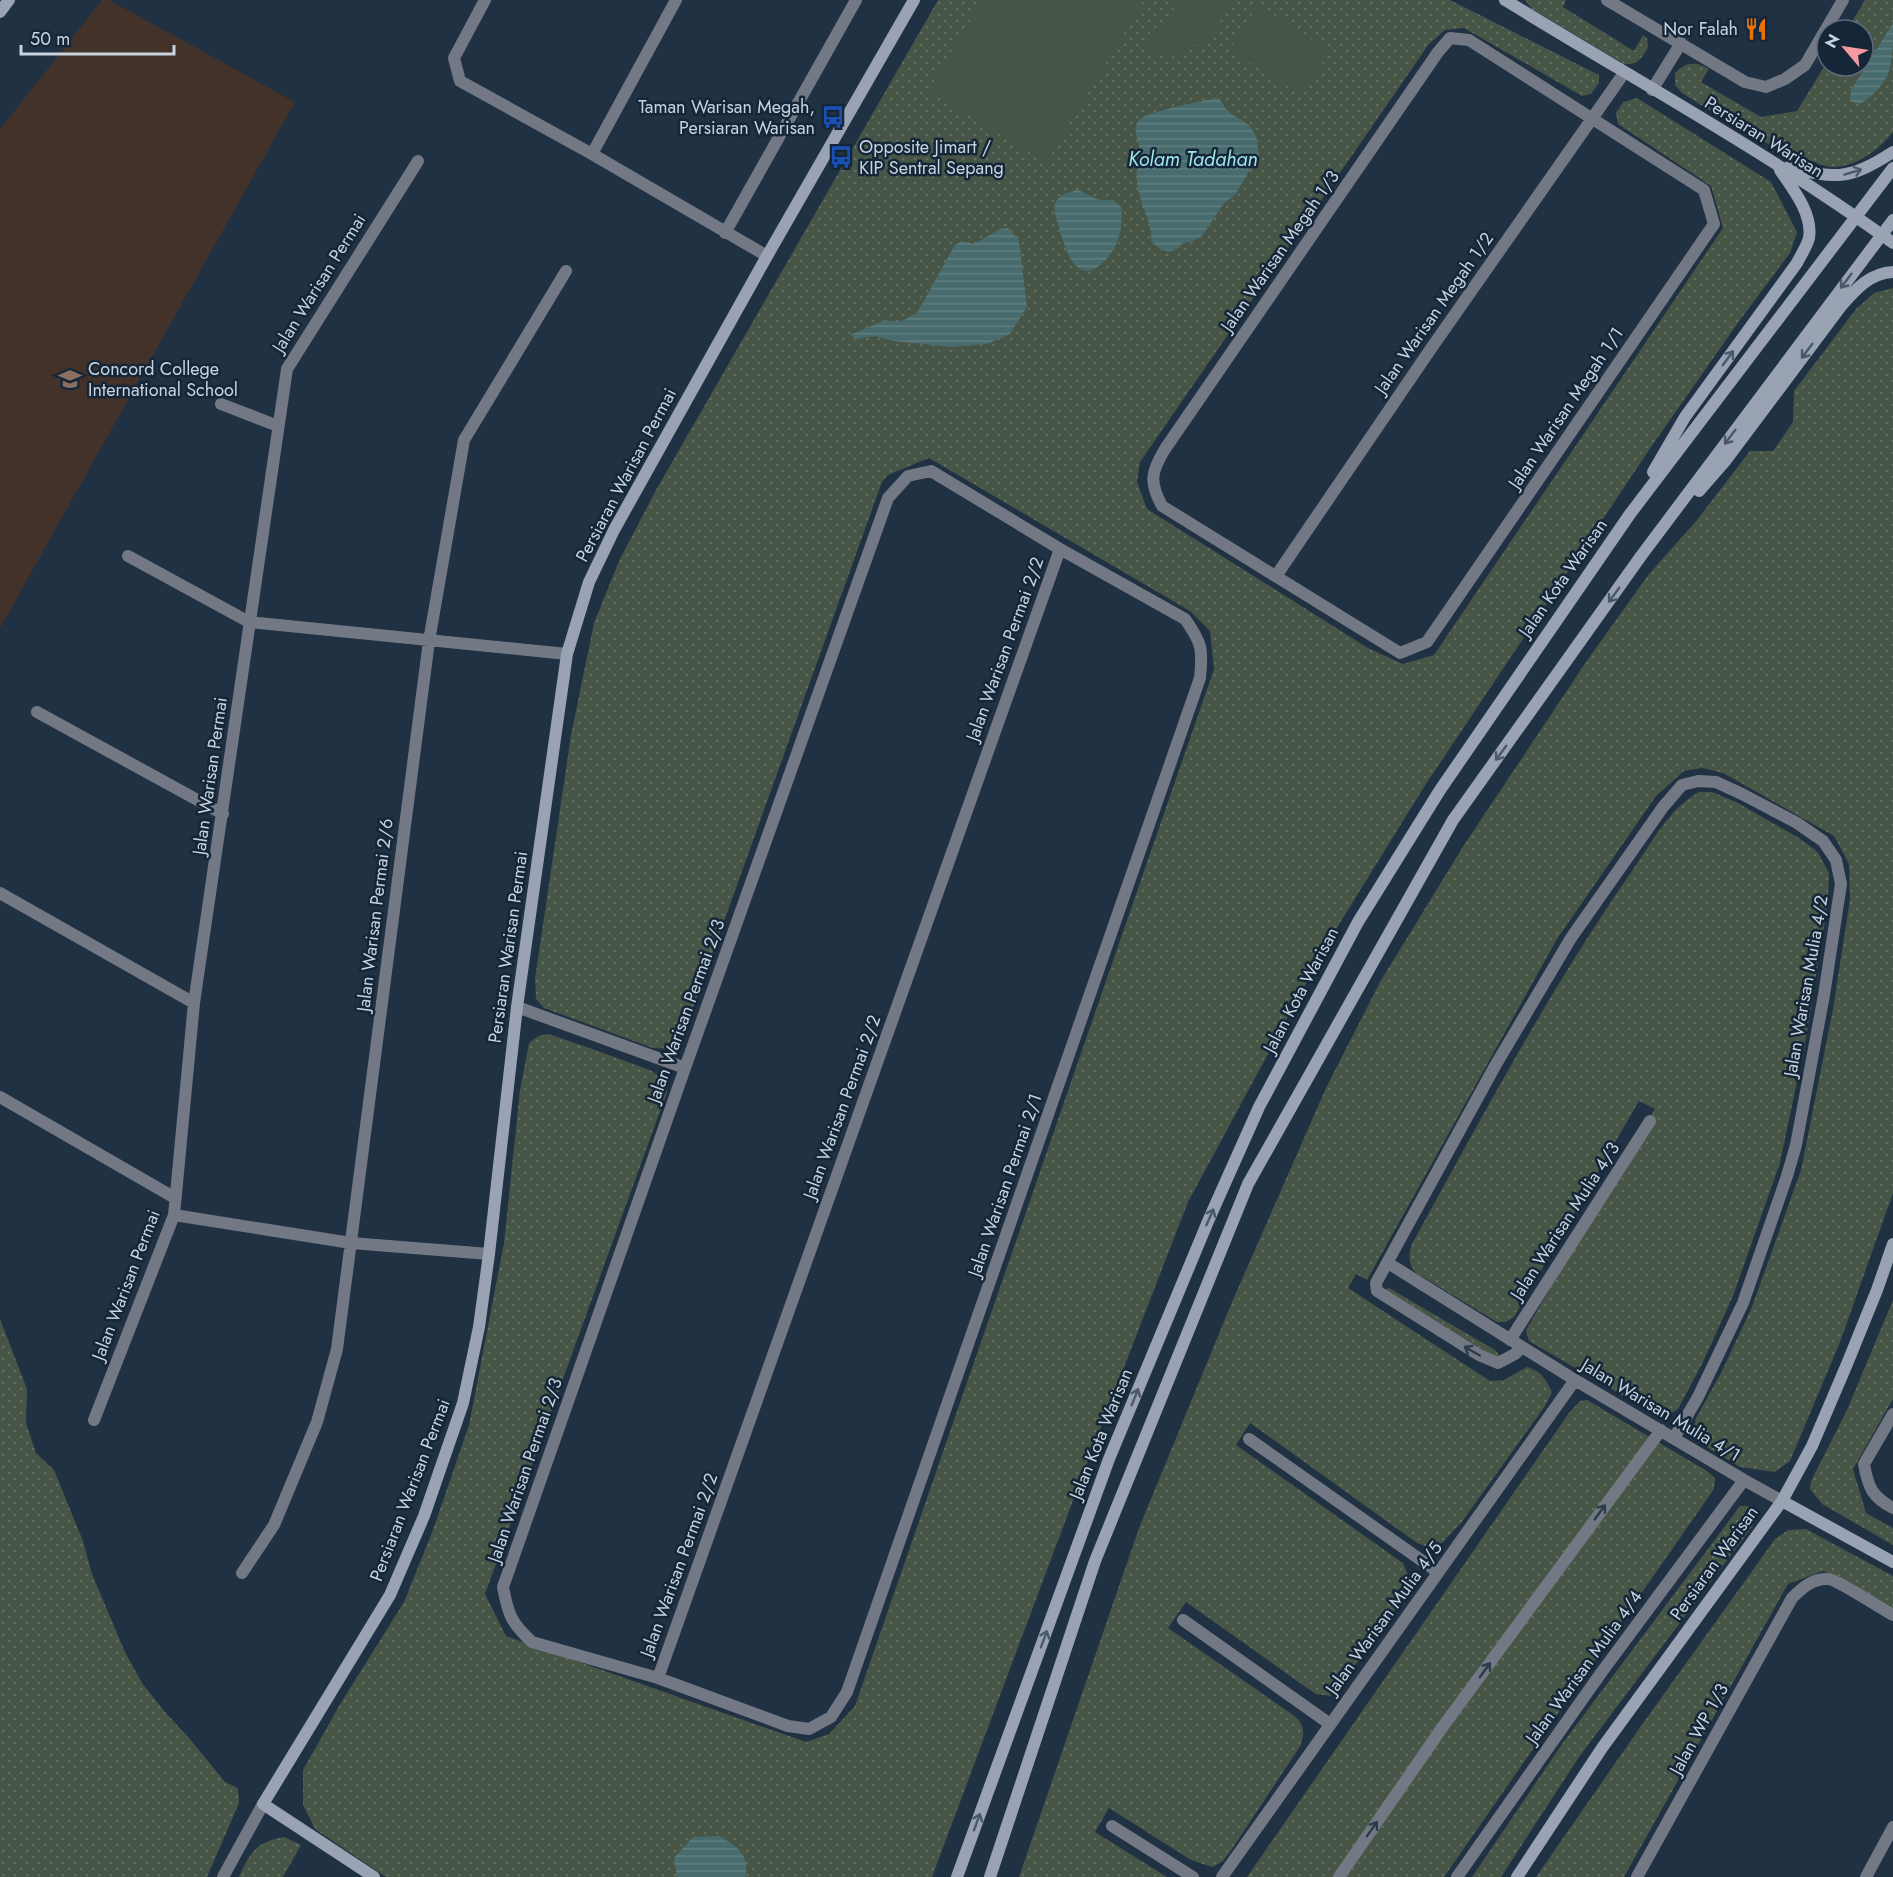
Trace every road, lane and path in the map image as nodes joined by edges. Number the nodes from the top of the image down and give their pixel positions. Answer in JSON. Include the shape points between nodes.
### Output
{"nodes":[{"id":1,"x":9,"y":0,"type":"edge"},
{"id":2,"x":485,"y":0,"type":"edge"},
{"id":3,"x":676,"y":0,"type":"edge"},
{"id":4,"x":856,"y":0,"type":"edge"},
{"id":5,"x":914,"y":0,"type":"edge"},
{"id":6,"x":1505,"y":0,"type":"edge"},
{"id":7,"x":1607,"y":0,"type":"edge"},
{"id":8,"x":1843,"y":0,"type":"edge"},
{"id":9,"x":0,"y":12,"type":"edge"},
{"id":10,"x":1681,"y":43,"type":"junction"},
{"id":11,"x":1624,"y":73,"type":"junction"},
{"id":12,"x":1652,"y":90,"type":"junction"},
{"id":13,"x":1592,"y":118,"type":"junction"},
{"id":14,"x":1893,"y":152,"type":"edge"},
{"id":15,"x":592,"y":154,"type":"junction"},
{"id":16,"x":418,"y":160,"type":"dead end"},
{"id":17,"x":1776,"y":164,"type":"junction"},
{"id":18,"x":1893,"y":168,"type":"edge"},
{"id":19,"x":1856,"y":216,"type":"junction"},
{"id":20,"x":1893,"y":219,"type":"edge"},
{"id":21,"x":725,"y":233,"type":"junction"},
{"id":22,"x":1881,"y":234,"type":"junction"},
{"id":23,"x":1893,"y":243,"type":"edge"},
{"id":24,"x":767,"y":256,"type":"junction"},
{"id":25,"x":566,"y":271,"type":"dead end"},
{"id":26,"x":1893,"y":272,"type":"edge"},
{"id":27,"x":221,"y":404,"type":"dead end"},
{"id":28,"x":278,"y":426,"type":"junction"},
{"id":29,"x":1629,"y":514,"type":"junction"},
{"id":30,"x":1060,"y":549,"type":"junction"},
{"id":31,"x":128,"y":556,"type":"dead end"},
{"id":32,"x":1641,"y":556,"type":"junction"},
{"id":33,"x":1276,"y":576,"type":"junction"},
{"id":34,"x":249,"y":622,"type":"junction"},
{"id":35,"x":429,"y":641,"type":"junction"},
{"id":36,"x":567,"y":654,"type":"junction"},
{"id":37,"x":37,"y":712,"type":"dead end"},
{"id":38,"x":223,"y":814,"type":"junction"},
{"id":39,"x":0,"y":893,"type":"edge"},
{"id":40,"x":194,"y":1003,"type":"junction"},
{"id":41,"x":517,"y":1007,"type":"junction"},
{"id":42,"x":685,"y":1068,"type":"junction"},
{"id":43,"x":0,"y":1097,"type":"edge"},
{"id":44,"x":1650,"y":1121,"type":"dead end"},
{"id":45,"x":175,"y":1198,"type":"junction"},
{"id":46,"x":174,"y":1215,"type":"junction"},
{"id":47,"x":351,"y":1243,"type":"junction"},
{"id":48,"x":1893,"y":1244,"type":"edge"},
{"id":49,"x":489,"y":1254,"type":"junction"},
{"id":50,"x":1389,"y":1263,"type":"junction"},
{"id":51,"x":1510,"y":1340,"type":"junction"},
{"id":52,"x":1522,"y":1347,"type":"junction"},
{"id":53,"x":1575,"y":1380,"type":"junction"},
{"id":54,"x":1893,"y":1414,"type":"edge"},
{"id":55,"x":94,"y":1420,"type":"dead end"},
{"id":56,"x":1661,"y":1430,"type":"junction"},
{"id":57,"x":1674,"y":1438,"type":"junction"},
{"id":58,"x":1249,"y":1439,"type":"dead end"},
{"id":59,"x":1744,"y":1480,"type":"junction"},
{"id":60,"x":1782,"y":1501,"type":"junction"},
{"id":61,"x":1893,"y":1508,"type":"edge"},
{"id":62,"x":1893,"y":1562,"type":"edge"},
{"id":63,"x":1438,"y":1572,"type":"junction"},
{"id":64,"x":242,"y":1573,"type":"dead end"},
{"id":65,"x":1893,"y":1615,"type":"edge"},
{"id":66,"x":1183,"y":1620,"type":"dead end"},
{"id":67,"x":658,"y":1678,"type":"junction"},
{"id":68,"x":1330,"y":1724,"type":"junction"},
{"id":69,"x":263,"y":1804,"type":"junction"},
{"id":70,"x":1112,"y":1826,"type":"dead end"},
{"id":71,"x":1893,"y":1827,"type":"edge"},
{"id":72,"x":223,"y":1877,"type":"edge"},
{"id":73,"x":374,"y":1877,"type":"edge"},
{"id":74,"x":957,"y":1877,"type":"edge"},
{"id":75,"x":990,"y":1877,"type":"edge"},
{"id":76,"x":1193,"y":1877,"type":"edge"},
{"id":77,"x":1222,"y":1877,"type":"edge"},
{"id":78,"x":1339,"y":1877,"type":"edge"},
{"id":79,"x":1457,"y":1877,"type":"edge"},
{"id":80,"x":1517,"y":1877,"type":"edge"},
{"id":81,"x":1637,"y":1877,"type":"edge"},
{"id":82,"x":1866,"y":1877,"type":"edge"}],
"edges":[{"from":1,"to":9,"type":"street"},
{"from":2,"to":15,"type":"street","via":[[454,58],[460,81]]},
{"from":3,"to":15,"type":"street"},
{"from":4,"to":21,"type":"street"},
{"from":5,"to":24,"type":"street","name":"Persiaran Warisan Permai"},
{"from":6,"to":11,"type":"street"},
{"from":7,"to":10,"type":"street"},
{"from":8,"to":10,"type":"street","via":[[1804,65],[1766,87],[1745,82]]},
{"from":10,"to":12,"type":"street"},
{"from":11,"to":12,"type":"street"},
{"from":11,"to":13,"type":"street","name":"Jalan Warisan Megah 1/2"},
{"from":12,"to":17,"type":"street","name":"Persiaran Warisan"},
{"from":13,"to":33,"type":"street","name":"Jalan Warisan Megah 1/2"},
{"from":13,"to":33,"type":"street","name":"Jalan Warisan Megah 1/1","via":[[1704,190],[1714,224],[1427,642],[1400,652]]},
{"from":13,"to":33,"type":"street","name":"Jalan Warisan Megah 1/3","via":[[1468,40],[1450,39],[1438,52],[1154,467],[1155,494],[1162,506]]},
{"from":17,"to":14,"type":"street","one_way":true,"via":[[1832,177],[1872,165]]},
{"from":15,"to":21,"type":"street"},
{"from":16,"to":28,"type":"street","name":"Jalan Warisan Permai","via":[[287,369]]},
{"from":17,"to":19,"type":"street","name":"Persiaran Warisan"},
{"from":29,"to":17,"type":"street","one_way":true,"via":[[1685,417],[1797,263],[1809,240],[1810,225],[1805,213]]},
{"from":18,"to":19,"type":"street"},
{"from":19,"to":22,"type":"street","name":"Persiaran Warisan"},
{"from":19,"to":29,"type":"street","name":"Jalan Kota Warisan"},
{"from":20,"to":22,"type":"street"},
{"from":21,"to":24,"type":"street"},
{"from":22,"to":23,"type":"street","name":"Persiaran Warisan"},
{"from":22,"to":32,"type":"street","one_way":true},
{"from":24,"to":36,"type":"street","name":"Persiaran Warisan Permai","via":[[614,530],[589,582]]},
{"from":25,"to":35,"type":"street","name":"Jalan Warisan Permai 2/6","via":[[464,440]]},
{"from":26,"to":32,"type":"street","one_way":true,"via":[[1881,272],[1859,285],[1726,460]]},
{"from":27,"to":28,"type":"street"},
{"from":28,"to":34,"type":"street","name":"Jalan Warisan Permai"},
{"from":74,"to":29,"type":"street","name":"Jalan Kota Warisan","one_way":true,"via":[[1109,1459],[1259,1107],[1358,922],[1440,790]]},
{"from":30,"to":42,"type":"street","name":"Jalan Warisan Permai 2/3","via":[[931,471],[908,476],[888,498]]},
{"from":30,"to":67,"type":"street","name":"Jalan Warisan Permai 2/2"},
{"from":30,"to":67,"type":"street","name":"Jalan Warisan Permai 2/1","via":[[1185,619],[1198,637],[1203,654],[1200,678],[847,1692],[831,1717],[809,1729]]},
{"from":31,"to":34,"type":"street"},
{"from":32,"to":75,"type":"street","one_way":true,"via":[[1453,820],[1248,1184],[1095,1561]]},
{"from":34,"to":35,"type":"street"},
{"from":34,"to":38,"type":"street","name":"Jalan Warisan Permai"},
{"from":35,"to":36,"type":"street"},
{"from":35,"to":47,"type":"street","name":"Jalan Warisan Permai 2/6"},
{"from":36,"to":41,"type":"street","name":"Persiaran Warisan Permai"},
{"from":37,"to":38,"type":"street"},
{"from":38,"to":40,"type":"street","name":"Jalan Warisan Permai"},
{"from":39,"to":40,"type":"street"},
{"from":40,"to":45,"type":"street","name":"Jalan Warisan Permai"},
{"from":41,"to":42,"type":"street"},
{"from":41,"to":49,"type":"street","name":"Persiaran Warisan Permai"},
{"from":42,"to":67,"type":"street","name":"Jalan Warisan Permai 2/3","via":[[503,1587],[508,1611],[517,1628],[532,1642]]},
{"from":43,"to":45,"type":"street"},
{"from":44,"to":51,"type":"street","name":"Jalan Warisan Mulia 4/3"},
{"from":45,"to":46,"type":"street","name":"Jalan Warisan Permai"},
{"from":46,"to":47,"type":"street"},
{"from":46,"to":55,"type":"street","name":"Jalan Warisan Permai"},
{"from":47,"to":49,"type":"street"},
{"from":47,"to":64,"type":"street","name":"Jalan Warisan Permai 2/6","via":[[337,1349],[317,1422],[274,1525]]},
{"from":48,"to":60,"type":"street","name":"Persiaran Warisan","via":[[1847,1365],[1812,1446]]},
{"from":49,"to":69,"type":"street","name":"Persiaran Warisan Permai","via":[[464,1403],[408,1557],[390,1595]]},
{"from":50,"to":51,"type":"street","name":"Jalan Warisan Mulia 4/1"},
{"from":52,"to":50,"type":"street","one_way":true,"via":[[1498,1363],[1422,1321],[1377,1291],[1377,1283]]},
{"from":50,"to":57,"type":"street","name":"Jalan Warisan Mulia 4/2","via":[[1495,1066],[1571,938],[1682,785],[1716,782],[1797,823],[1823,841],[1836,860],[1841,884],[1796,1145],[1743,1303]]},
{"from":51,"to":52,"type":"street","name":"Jalan Warisan Mulia 4/1"},
{"from":52,"to":53,"type":"street","name":"Jalan Warisan Mulia 4/1"},
{"from":53,"to":56,"type":"street","name":"Jalan Warisan Mulia 4/1"},
{"from":53,"to":63,"type":"street","name":"Jalan Warisan Mulia 4/5"},
{"from":54,"to":61,"type":"street","via":[[1864,1464],[1878,1500]]},
{"from":56,"to":57,"type":"street","name":"Jalan Warisan Mulia 4/1"},
{"from":78,"to":56,"type":"street","one_way":true,"via":[[1444,1725]]},
{"from":57,"to":59,"type":"street","name":"Jalan Warisan Mulia 4/1"},
{"from":58,"to":63,"type":"street"},
{"from":59,"to":60,"type":"street","name":"Jalan Warisan Mulia 4/1"},
{"from":59,"to":79,"type":"street","name":"Jalan Warisan Mulia 4/4"},
{"from":60,"to":62,"type":"street"},
{"from":60,"to":80,"type":"street","name":"Persiaran Warisan","via":[[1602,1748]]},
{"from":63,"to":68,"type":"street","name":"Jalan Warisan Mulia 4/5"},
{"from":65,"to":81,"type":"street","name":"Jalan WP 1/3","via":[[1830,1578],[1804,1586],[1792,1598]]},
{"from":66,"to":68,"type":"street"},
{"from":68,"to":77,"type":"street","name":"Jalan Warisan Mulia 4/5"},
{"from":69,"to":72,"type":"street"},
{"from":69,"to":73,"type":"street"},
{"from":70,"to":76,"type":"street"},
{"from":71,"to":82,"type":"street"}]}
